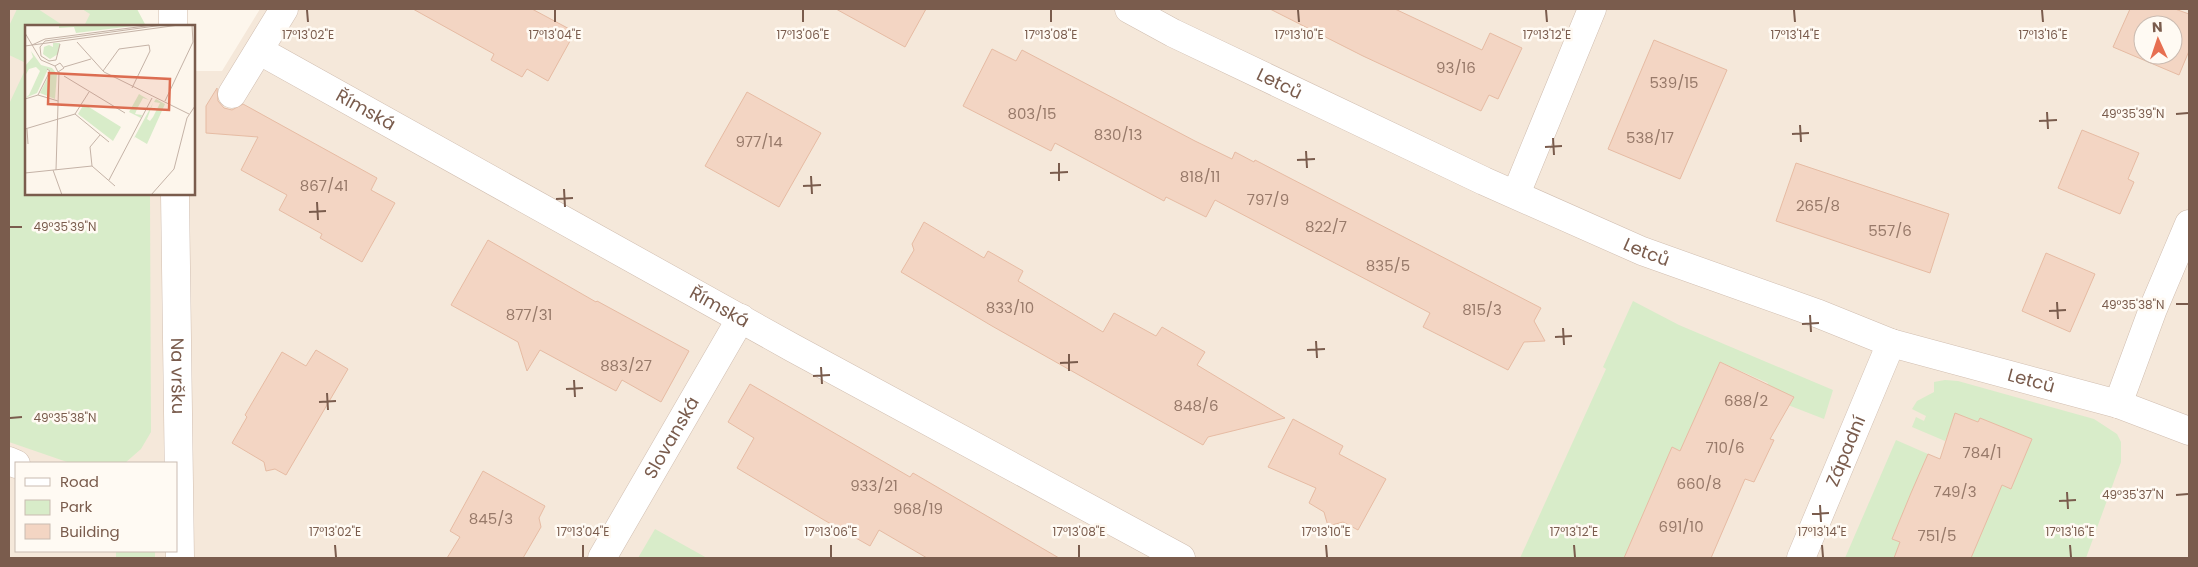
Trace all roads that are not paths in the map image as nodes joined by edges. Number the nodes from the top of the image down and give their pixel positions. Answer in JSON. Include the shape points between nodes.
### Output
{"nodes":[{"id":1,"x":173,"y":9,"type":"edge"},
{"id":2,"x":284,"y":9,"type":"edge"},
{"id":3,"x":1129,"y":9,"type":"edge"},
{"id":4,"x":1592,"y":9,"type":"edge"},
{"id":5,"x":173,"y":25,"type":"edge"},
{"id":6,"x":260,"y":50,"type":"junction"},
{"id":7,"x":232,"y":94,"type":"dead end"},
{"id":8,"x":1516,"y":194,"type":"junction"},
{"id":9,"x":175,"y":195,"type":"edge"},
{"id":10,"x":2189,"y":224,"type":"edge"},
{"id":11,"x":740,"y":318,"type":"junction"},
{"id":12,"x":1891,"y":343,"type":"junction"},
{"id":13,"x":2118,"y":404,"type":"junction"},
{"id":14,"x":2189,"y":431,"type":"edge"},
{"id":15,"x":177,"y":462,"type":"edge"},
{"id":16,"x":178,"y":517,"type":"edge"},
{"id":17,"x":180,"y":558,"type":"edge"},
{"id":18,"x":602,"y":558,"type":"edge"},
{"id":19,"x":1181,"y":558,"type":"edge"},
{"id":20,"x":1801,"y":558,"type":"edge"}],
"edges":[{"from":1,"to":5,"type":"street"},
{"from":2,"to":6,"type":"street"},
{"from":3,"to":8,"type":"street","name":"Letců","via":[[1181,37]]},
{"from":4,"to":8,"type":"street"},
{"from":6,"to":7,"type":"street"},
{"from":6,"to":11,"type":"street","name":"Římská"},
{"from":8,"to":12,"type":"street","name":"Letců","via":[[1642,251]]},
{"from":9,"to":15,"type":"street","name":"Na vršku"},
{"from":10,"to":13,"type":"street"},
{"from":11,"to":18,"type":"street","name":"Slovanská"},
{"from":11,"to":19,"type":"street","name":"Římská"},
{"from":12,"to":13,"type":"street","name":"Letců"},
{"from":12,"to":20,"type":"street","name":"Západní"},
{"from":13,"to":14,"type":"street","name":"Letců"},
{"from":16,"to":17,"type":"street","name":"Na vršku"}]}
